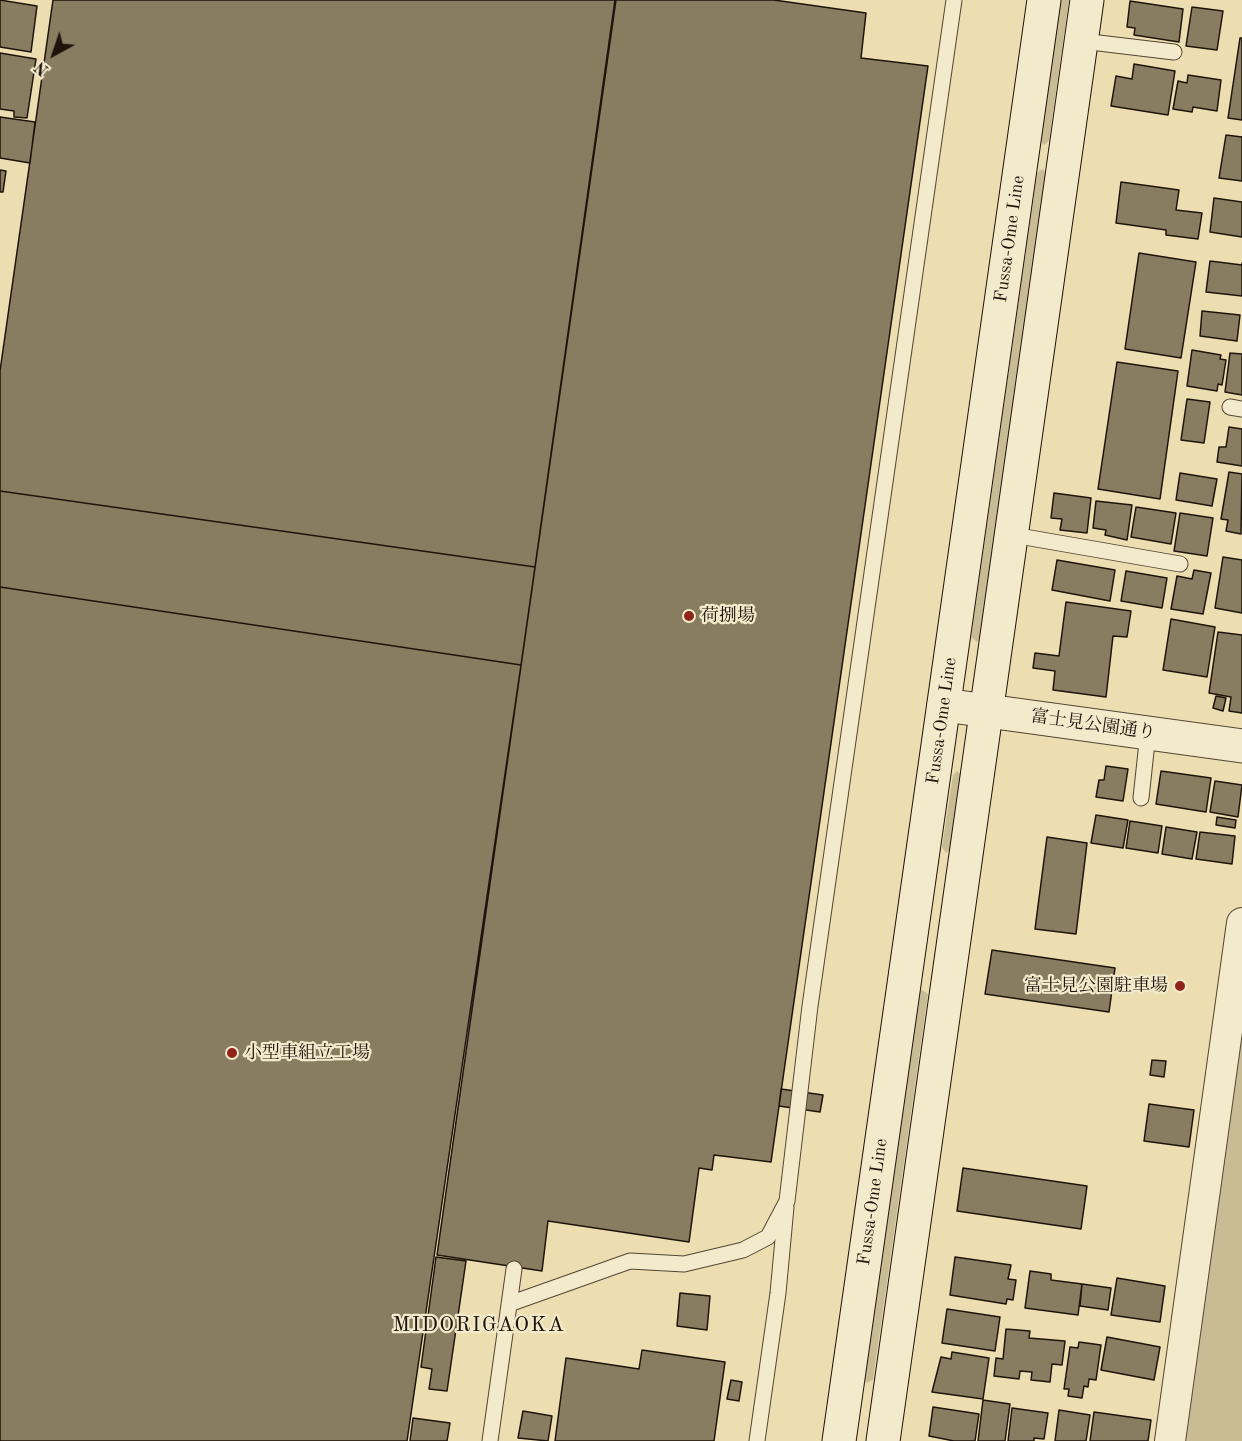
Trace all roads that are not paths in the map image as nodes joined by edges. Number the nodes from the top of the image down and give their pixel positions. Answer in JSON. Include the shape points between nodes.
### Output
{"nodes":[{"id":1,"x":954,"y":0,"type":"edge"},
{"id":2,"x":1044,"y":0,"type":"edge"},
{"id":3,"x":1087,"y":0,"type":"edge"},
{"id":4,"x":1082,"y":41,"type":"junction"},
{"id":5,"x":1174,"y":52,"type":"dead end"},
{"id":6,"x":1013,"y":535,"type":"junction"},
{"id":7,"x":1180,"y":564,"type":"dead end"},
{"id":8,"x":944,"y":705,"type":"junction"},
{"id":9,"x":987,"y":710,"type":"junction"},
{"id":10,"x":1148,"y":733,"type":"junction"},
{"id":11,"x":1242,"y":746,"type":"edge"},
{"id":12,"x":1141,"y":798,"type":"dead end"},
{"id":13,"x":1242,"y":923,"type":"edge"},
{"id":14,"x":787,"y":1201,"type":"junction"},
{"id":15,"x":514,"y":1269,"type":"dead end"},
{"id":16,"x":509,"y":1304,"type":"junction"},
{"id":17,"x":490,"y":1441,"type":"edge"},
{"id":18,"x":757,"y":1441,"type":"edge"},
{"id":19,"x":839,"y":1441,"type":"edge"},
{"id":20,"x":883,"y":1441,"type":"edge"},
{"id":21,"x":1170,"y":1441,"type":"edge"}],
"edges":[{"from":1,"to":14,"type":"lane","via":[[810,1005]]},
{"from":2,"to":8,"type":"main road","name":"Fussa-Ome Line"},
{"from":3,"to":4,"type":"main road"},
{"from":4,"to":5,"type":"lane"},
{"from":4,"to":6,"type":"main road"},
{"from":6,"to":7,"type":"lane"},
{"from":6,"to":9,"type":"main road"},
{"from":8,"to":9,"type":"main road","name":"富士見公園通り"},
{"from":8,"to":19,"type":"main road","name":"Fussa-Ome Line"},
{"from":9,"to":10,"type":"main road","name":"富士見公園通り"},
{"from":9,"to":20,"type":"main road"},
{"from":10,"to":11,"type":"main road","name":"富士見公園通り"},
{"from":10,"to":12,"type":"lane"},
{"from":13,"to":21,"type":"street"},
{"from":14,"to":16,"type":"lane","via":[[768,1237],[743,1250],[684,1264],[630,1261]]},
{"from":14,"to":18,"type":"lane"},
{"from":15,"to":16,"type":"lane"},
{"from":16,"to":17,"type":"lane"}]}
